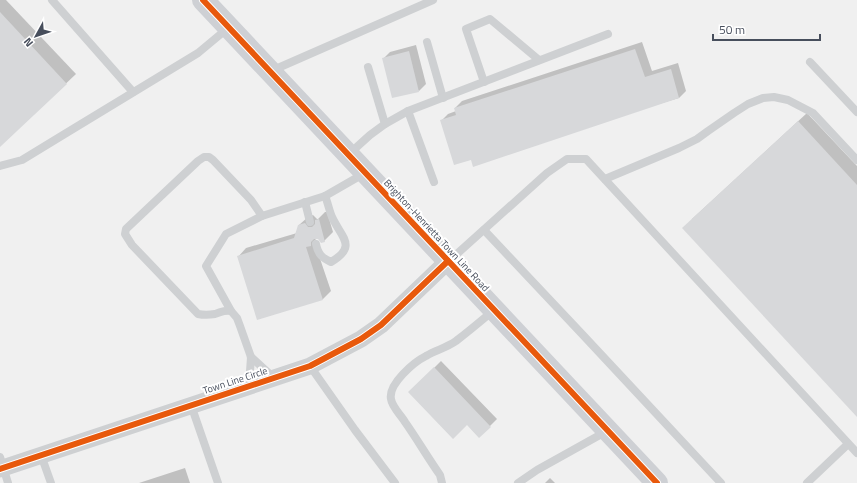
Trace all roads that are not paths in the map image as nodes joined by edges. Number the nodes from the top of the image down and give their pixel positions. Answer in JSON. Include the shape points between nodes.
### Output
{"nodes":[{"id":1,"x":52,"y":0,"type":"edge"},
{"id":2,"x":203,"y":0,"type":"edge"},
{"id":3,"x":433,"y":0,"type":"edge"},
{"id":4,"x":229,"y":27,"type":"junction"},
{"id":5,"x":608,"y":34,"type":"dead end"},
{"id":6,"x":428,"y":42,"type":"dead end"},
{"id":7,"x":539,"y":60,"type":"junction"},
{"id":8,"x":810,"y":62,"type":"dead end"},
{"id":9,"x":368,"y":67,"type":"dead end"},
{"id":10,"x":270,"y":71,"type":"junction"},
{"id":11,"x":484,"y":82,"type":"junction"},
{"id":12,"x":133,"y":92,"type":"junction"},
{"id":13,"x":443,"y":98,"type":"junction"},
{"id":14,"x":408,"y":111,"type":"junction"},
{"id":15,"x":857,"y":112,"type":"edge"},
{"id":16,"x":385,"y":124,"type":"junction"},
{"id":17,"x":349,"y":155,"type":"junction"},
{"id":18,"x":857,"y":160,"type":"edge"},
{"id":19,"x":0,"y":166,"type":"edge"},
{"id":20,"x":366,"y":173,"type":"junction"},
{"id":21,"x":605,"y":179,"type":"junction"},
{"id":22,"x":434,"y":182,"type":"dead end"},
{"id":23,"x":325,"y":196,"type":"junction"},
{"id":24,"x":304,"y":202,"type":"junction"},
{"id":25,"x":262,"y":216,"type":"junction"},
{"id":26,"x":310,"y":222,"type":"dead end"},
{"id":27,"x":484,"y":230,"type":"junction"},
{"id":28,"x":316,"y":244,"type":"dead end"},
{"id":29,"x":448,"y":261,"type":"junction"},
{"id":30,"x":494,"y":310,"type":"junction"},
{"id":31,"x":231,"y":311,"type":"junction"},
{"id":32,"x":251,"y":357,"type":"junction"},
{"id":33,"x":310,"y":366,"type":"junction"},
{"id":34,"x":274,"y":378,"type":"junction"},
{"id":35,"x":249,"y":386,"type":"junction"},
{"id":36,"x":191,"y":405,"type":"junction"},
{"id":37,"x":608,"y":430,"type":"junction"},
{"id":38,"x":848,"y":444,"type":"junction"},
{"id":39,"x":857,"y":453,"type":"edge"},
{"id":40,"x":41,"y":455,"type":"junction"},
{"id":41,"x":3,"y":469,"type":"edge"},
{"id":42,"x":51,"y":483,"type":"edge"},
{"id":43,"x":218,"y":483,"type":"edge"},
{"id":44,"x":395,"y":483,"type":"edge"},
{"id":45,"x":442,"y":483,"type":"edge"},
{"id":46,"x":518,"y":483,"type":"edge"},
{"id":47,"x":658,"y":483,"type":"edge"},
{"id":48,"x":721,"y":483,"type":"edge"},
{"id":49,"x":808,"y":483,"type":"edge"}],
"edges":[{"from":1,"to":12,"type":"lane"},
{"from":2,"to":4,"type":"street","name":"Brighton-Henrietta Town Line Road"},
{"from":3,"to":10,"type":"lane"},
{"from":4,"to":10,"type":"street","name":"Brighton-Henrietta Town Line Road"},
{"from":4,"to":12,"type":"lane","via":[[198,52]]},
{"from":5,"to":7,"type":"lane"},
{"from":6,"to":13,"type":"lane"},
{"from":7,"to":11,"type":"lane"},
{"from":7,"to":11,"type":"lane","via":[[490,19],[466,29]]},
{"from":8,"to":15,"type":"lane"},
{"from":9,"to":16,"type":"lane"},
{"from":10,"to":17,"type":"street","name":"Brighton-Henrietta Town Line Road"},
{"from":11,"to":13,"type":"lane"},
{"from":12,"to":19,"type":"lane","via":[[22,160]]},
{"from":13,"to":14,"type":"lane"},
{"from":14,"to":16,"type":"lane"},
{"from":14,"to":22,"type":"lane"},
{"from":16,"to":17,"type":"lane"},
{"from":17,"to":20,"type":"street","name":"Brighton-Henrietta Town Line Road"},
{"from":18,"to":21,"type":"lane","via":[[812,113],[788,100],[763,98],[734,112],[697,139]]},
{"from":20,"to":23,"type":"lane"},
{"from":20,"to":29,"type":"street","name":"Brighton-Henrietta Town Line Road"},
{"from":21,"to":27,"type":"lane","via":[[586,159],[567,160],[547,173]]},
{"from":21,"to":38,"type":"lane"},
{"from":23,"to":24,"type":"lane"},
{"from":23,"to":28,"type":"lane","via":[[345,239],[346,247],[340,256],[331,262],[323,258]]},
{"from":24,"to":25,"type":"lane"},
{"from":24,"to":26,"type":"lane"},
{"from":25,"to":31,"type":"lane","via":[[226,234],[206,266]]},
{"from":25,"to":31,"type":"lane","via":[[213,160],[204,157],[126,230],[125,234],[132,245],[198,314]]},
{"from":27,"to":29,"type":"lane"},
{"from":27,"to":48,"type":"lane"},
{"from":29,"to":30,"type":"street","name":"Brighton-Henrietta Town Line Road"},
{"from":29,"to":33,"type":"street","name":"Town Line Circle","via":[[381,325],[361,339]]},
{"from":30,"to":37,"type":"street","name":"Brighton-Henrietta Town Line Road"},
{"from":30,"to":45,"type":"lane","via":[[455,341],[419,360],[393,386],[390,399],[394,407],[440,476]]},
{"from":31,"to":32,"type":"lane","via":[[237,318]]},
{"from":32,"to":34,"type":"lane"},
{"from":32,"to":35,"type":"lane"},
{"from":33,"to":34,"type":"street","name":"Town Line Circle"},
{"from":33,"to":44,"type":"lane"},
{"from":34,"to":35,"type":"street","name":"Town Line Circle"},
{"from":35,"to":36,"type":"street","name":"Town Line Circle"},
{"from":36,"to":40,"type":"street","name":"Town Line Circle"},
{"from":36,"to":43,"type":"lane"},
{"from":37,"to":46,"type":"lane"},
{"from":37,"to":47,"type":"street","name":"Brighton-Henrietta Town Line Road"},
{"from":38,"to":39,"type":"lane"},
{"from":38,"to":49,"type":"lane"},
{"from":40,"to":41,"type":"street","name":"Town Line Circle"},
{"from":40,"to":42,"type":"lane"}]}
